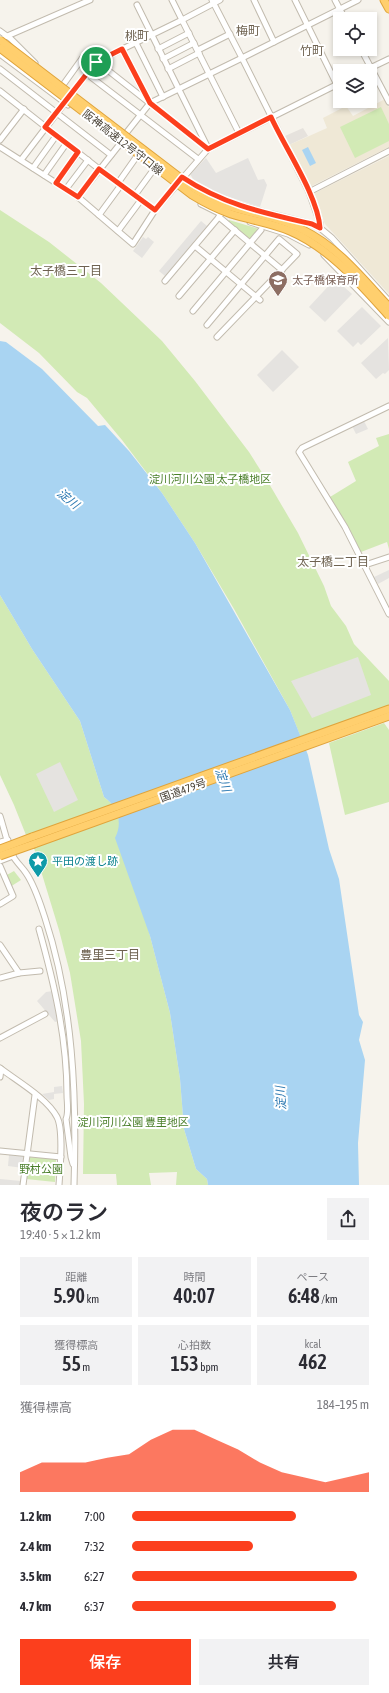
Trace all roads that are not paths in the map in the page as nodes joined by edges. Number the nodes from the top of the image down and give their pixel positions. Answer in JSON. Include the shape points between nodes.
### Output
{"nodes":[{"id":1,"x":90,"y":0,"type":"edge"},
{"id":2,"x":172,"y":0,"type":"edge"},
{"id":3,"x":220,"y":0,"type":"edge"},
{"id":4,"x":254,"y":0,"type":"edge"},
{"id":5,"x":295,"y":0,"type":"edge"},
{"id":6,"x":335,"y":0,"type":"edge"},
{"id":7,"x":358,"y":0,"type":"edge"},
{"id":8,"x":384,"y":0,"type":"edge"},
{"id":9,"x":213,"y":2,"type":"edge"},
{"id":10,"x":137,"y":5,"type":"dead end"},
{"id":11,"x":340,"y":9,"type":"junction"},
{"id":12,"x":389,"y":10,"type":"edge"},
{"id":13,"x":342,"y":12,"type":"edge"},
{"id":14,"x":182,"y":20,"type":"junction"},
{"id":15,"x":308,"y":24,"type":"junction"},
{"id":16,"x":0,"y":31,"type":"edge"},
{"id":17,"x":189,"y":33,"type":"junction"},
{"id":18,"x":230,"y":34,"type":"junction"},
{"id":19,"x":152,"y":35,"type":"junction"},
{"id":20,"x":2,"y":38,"type":"edge"},
{"id":21,"x":136,"y":42,"type":"junction"},
{"id":22,"x":274,"y":42,"type":"junction"},
{"id":23,"x":194,"y":43,"type":"junction"},
{"id":24,"x":122,"y":49,"type":"junction"},
{"id":25,"x":158,"y":49,"type":"junction"},
{"id":26,"x":199,"y":52,"type":"junction"},
{"id":27,"x":0,"y":53,"type":"edge"},
{"id":28,"x":242,"y":58,"type":"junction"},
{"id":29,"x":163,"y":59,"type":"junction"},
{"id":30,"x":389,"y":59,"type":"edge"},
{"id":31,"x":96,"y":62,"type":"junction"},
{"id":32,"x":377,"y":64,"type":"edge"},
{"id":33,"x":0,"y":69,"type":"edge"},
{"id":34,"x":168,"y":69,"type":"junction"},
{"id":35,"x":88,"y":74,"type":"junction"},
{"id":36,"x":210,"y":74,"type":"junction"},
{"id":37,"x":333,"y":74,"type":"edge"},
{"id":38,"x":377,"y":79,"type":"edge"},
{"id":39,"x":63,"y":85,"type":"junction"},
{"id":40,"x":333,"y":86,"type":"edge"},
{"id":41,"x":178,"y":89,"type":"junction"},
{"id":42,"x":73,"y":93,"type":"junction"},
{"id":43,"x":1,"y":94,"type":"edge"},
{"id":44,"x":163,"y":97,"type":"junction"},
{"id":45,"x":65,"y":102,"type":"junction"},
{"id":46,"x":389,"y":102,"type":"edge"},
{"id":47,"x":150,"y":103,"type":"junction"},
{"id":48,"x":24,"y":109,"type":"junction"},
{"id":49,"x":57,"y":112,"type":"junction"},
{"id":50,"x":141,"y":115,"type":"junction"},
{"id":51,"x":271,"y":117,"type":"junction"},
{"id":52,"x":45,"y":127,"type":"junction"},
{"id":53,"x":240,"y":133,"type":"junction"},
{"id":54,"x":127,"y":134,"type":"junction"},
{"id":55,"x":56,"y":136,"type":"junction"},
{"id":56,"x":0,"y":140,"type":"edge"},
{"id":57,"x":119,"y":143,"type":"junction"},
{"id":58,"x":66,"y":144,"type":"junction"},
{"id":59,"x":0,"y":147,"type":"edge"},
{"id":60,"x":208,"y":149,"type":"junction"},
{"id":61,"x":389,"y":151,"type":"edge"},
{"id":62,"x":78,"y":152,"type":"junction"},
{"id":63,"x":111,"y":155,"type":"junction"},
{"id":64,"x":137,"y":156,"type":"junction"},
{"id":65,"x":198,"y":159,"type":"junction"},
{"id":66,"x":21,"y":160,"type":"junction"},
{"id":67,"x":88,"y":160,"type":"junction"},
{"id":68,"x":33,"y":168,"type":"junction"},
{"id":69,"x":99,"y":169,"type":"junction"},
{"id":70,"x":154,"y":169,"type":"junction"},
{"id":71,"x":44,"y":175,"type":"junction"},
{"id":72,"x":182,"y":177,"type":"junction"},
{"id":73,"x":56,"y":183,"type":"junction"},
{"id":74,"x":119,"y":184,"type":"junction"},
{"id":75,"x":175,"y":186,"type":"junction"},
{"id":76,"x":66,"y":189,"type":"junction"},
{"id":77,"x":309,"y":192,"type":"junction"},
{"id":78,"x":135,"y":196,"type":"junction"},
{"id":79,"x":78,"y":197,"type":"junction"},
{"id":80,"x":141,"y":200,"type":"junction"},
{"id":81,"x":155,"y":210,"type":"junction"},
{"id":82,"x":99,"y":215,"type":"junction"},
{"id":83,"x":219,"y":215,"type":"junction"},
{"id":84,"x":320,"y":228,"type":"junction"},
{"id":85,"x":235,"y":230,"type":"junction"},
{"id":86,"x":261,"y":230,"type":"dead end"},
{"id":87,"x":118,"y":232,"type":"junction"},
{"id":88,"x":250,"y":243,"type":"junction"},
{"id":89,"x":195,"y":246,"type":"junction"},
{"id":90,"x":265,"y":256,"type":"junction"},
{"id":91,"x":210,"y":259,"type":"junction"},
{"id":92,"x":282,"y":270,"type":"junction"},
{"id":93,"x":226,"y":272,"type":"junction"},
{"id":94,"x":165,"y":281,"type":"dead end"},
{"id":95,"x":241,"y":285,"type":"junction"},
{"id":96,"x":179,"y":296,"type":"dead end"},
{"id":97,"x":258,"y":298,"type":"junction"},
{"id":98,"x":389,"y":301,"type":"edge"},
{"id":99,"x":389,"y":307,"type":"edge"},
{"id":100,"x":193,"y":311,"type":"dead end"},
{"id":101,"x":389,"y":316,"type":"edge"},
{"id":102,"x":389,"y":322,"type":"edge"},
{"id":103,"x":207,"y":325,"type":"dead end"},
{"id":104,"x":217,"y":337,"type":"dead end"},
{"id":105,"x":389,"y":406,"type":"edge"},
{"id":106,"x":389,"y":556,"type":"edge"},
{"id":107,"x":365,"y":565,"type":"junction"},
{"id":108,"x":389,"y":614,"type":"edge"},
{"id":109,"x":389,"y":709,"type":"edge"},
{"id":110,"x":389,"y":716,"type":"edge"},
{"id":111,"x":0,"y":816,"type":"edge"},
{"id":112,"x":8,"y":840,"type":"junction"},
{"id":113,"x":0,"y":842,"type":"edge"},
{"id":114,"x":0,"y":849,"type":"edge"},
{"id":115,"x":13,"y":856,"type":"junction"},
{"id":116,"x":1,"y":858,"type":"edge"},
{"id":117,"x":0,"y":866,"type":"edge"},
{"id":118,"x":0,"y":904,"type":"edge"},
{"id":119,"x":39,"y":929,"type":"dead end"},
{"id":120,"x":0,"y":945,"type":"edge"},
{"id":121,"x":40,"y":971,"type":"dead end"},
{"id":122,"x":19,"y":973,"type":"junction"},
{"id":123,"x":0,"y":978,"type":"edge"},
{"id":124,"x":45,"y":1014,"type":"dead end"},
{"id":125,"x":0,"y":1038,"type":"edge"},
{"id":126,"x":0,"y":1069,"type":"edge"},
{"id":127,"x":0,"y":1077,"type":"edge"},
{"id":128,"x":34,"y":1095,"type":"junction"},
{"id":129,"x":58,"y":1119,"type":"junction"},
{"id":130,"x":66,"y":1119,"type":"junction"},
{"id":131,"x":0,"y":1151,"type":"edge"},
{"id":132,"x":26,"y":1154,"type":"junction"},
{"id":133,"x":61,"y":1157,"type":"junction"},
{"id":134,"x":74,"y":1167,"type":"junction"},
{"id":135,"x":23,"y":1185,"type":"edge"},
{"id":136,"x":59,"y":1185,"type":"edge"},
{"id":137,"x":74,"y":1185,"type":"edge"}],
"edges":[{"from":1,"to":20,"type":"street"},
{"from":2,"to":14,"type":"street"},
{"from":3,"to":9,"type":"street"},
{"from":4,"to":22,"type":"street"},
{"from":5,"to":15,"type":"street"},
{"from":6,"to":11,"type":"street"},
{"from":7,"to":11,"type":"street"},
{"from":8,"to":12,"type":"highway"},
{"from":9,"to":14,"type":"street"},
{"from":9,"to":18,"type":"street"},
{"from":10,"to":19,"type":"street"},
{"from":11,"to":13,"type":"street"},
{"from":11,"to":15,"type":"street"},
{"from":14,"to":17,"type":"street"},
{"from":14,"to":19,"type":"street"},
{"from":15,"to":22,"type":"street"},
{"from":15,"to":37,"type":"street"},
{"from":16,"to":20,"type":"street"},
{"from":17,"to":23,"type":"street"},
{"from":17,"to":25,"type":"street"},
{"from":18,"to":26,"type":"street"},
{"from":18,"to":28,"type":"street"},
{"from":19,"to":21,"type":"street"},
{"from":19,"to":25,"type":"street"},
{"from":20,"to":39,"type":"street"},
{"from":20,"to":99,"type":"highway","name":"阪神高速12号守口線","bridge":true,"via":[[195,189],[224,204],[294,226],[324,242],[342,257]]},
{"from":21,"to":24,"type":"street"},
{"from":21,"to":44,"type":"street"},
{"from":22,"to":28,"type":"street"},
{"from":23,"to":26,"type":"street"},
{"from":23,"to":29,"type":"street"},
{"from":24,"to":31,"type":"street"},
{"from":24,"to":47,"type":"street"},
{"from":25,"to":29,"type":"street"},
{"from":26,"to":34,"type":"street"},
{"from":26,"to":36,"type":"street"},
{"from":27,"to":45,"type":"street"},
{"from":27,"to":101,"type":"highway","name":"阪神高速12号守口線","bridge":true,"via":[[192,195],[222,211],[283,228],[316,245],[337,262]]},
{"from":28,"to":36,"type":"street"},
{"from":28,"to":51,"type":"street"},
{"from":29,"to":34,"type":"street"},
{"from":30,"to":32,"type":"street"},
{"from":31,"to":35,"type":"street"},
{"from":31,"to":39,"type":"street","via":[[86,53]]},
{"from":31,"to":47,"type":"street"},
{"from":33,"to":49,"type":"street"},
{"from":34,"to":41,"type":"street"},
{"from":35,"to":42,"type":"street"},
{"from":35,"to":50,"type":"street"},
{"from":36,"to":41,"type":"street"},
{"from":36,"to":53,"type":"street"},
{"from":38,"to":46,"type":"street"},
{"from":39,"to":42,"type":"street"},
{"from":40,"to":51,"type":"street"},
{"from":41,"to":44,"type":"street"},
{"from":41,"to":60,"type":"street"},
{"from":42,"to":45,"type":"street"},
{"from":42,"to":54,"type":"street"},
{"from":43,"to":48,"type":"street"},
{"from":44,"to":47,"type":"street"},
{"from":45,"to":49,"type":"street"},
{"from":45,"to":57,"type":"street"},
{"from":47,"to":50,"type":"street"},
{"from":47,"to":60,"type":"street"},
{"from":48,"to":52,"type":"street"},
{"from":48,"to":56,"type":"street"},
{"from":49,"to":52,"type":"street"},
{"from":49,"to":63,"type":"street"},
{"from":50,"to":54,"type":"street"},
{"from":50,"to":65,"type":"street"},
{"from":51,"to":53,"type":"street"},
{"from":51,"to":77,"type":"street"},
{"from":52,"to":55,"type":"street"},
{"from":52,"to":66,"type":"street"},
{"from":53,"to":60,"type":"street"},
{"from":54,"to":57,"type":"street"},
{"from":54,"to":72,"type":"street"},
{"from":55,"to":58,"type":"street"},
{"from":55,"to":68,"type":"street"},
{"from":57,"to":63,"type":"street"},
{"from":57,"to":64,"type":"street"},
{"from":58,"to":62,"type":"street"},
{"from":58,"to":71,"type":"street"},
{"from":59,"to":66,"type":"street"},
{"from":60,"to":65,"type":"street"},
{"from":61,"to":77,"type":"street"},
{"from":62,"to":67,"type":"street"},
{"from":62,"to":73,"type":"street"},
{"from":63,"to":69,"type":"street"},
{"from":64,"to":70,"type":"street"},
{"from":64,"to":74,"type":"street"},
{"from":65,"to":72,"type":"street"},
{"from":66,"to":68,"type":"street"},
{"from":67,"to":69,"type":"street"},
{"from":67,"to":76,"type":"street"},
{"from":68,"to":71,"type":"street"},
{"from":69,"to":74,"type":"street"},
{"from":69,"to":79,"type":"street"},
{"from":70,"to":75,"type":"street"},
{"from":70,"to":78,"type":"street"},
{"from":71,"to":73,"type":"street"},
{"from":72,"to":75,"type":"street"},
{"from":72,"to":84,"type":"street","via":[[201,190],[232,203]]},
{"from":73,"to":76,"type":"street"},
{"from":74,"to":78,"type":"street"},
{"from":74,"to":82,"type":"street"},
{"from":75,"to":81,"type":"street"},
{"from":75,"to":83,"type":"street"},
{"from":76,"to":79,"type":"street"},
{"from":77,"to":84,"type":"street"},
{"from":78,"to":80,"type":"street"},
{"from":79,"to":82,"type":"street"},
{"from":80,"to":81,"type":"street"},
{"from":80,"to":87,"type":"street"},
{"from":81,"to":87,"type":"street","via":[[133,244]]},
{"from":82,"to":87,"type":"street"},
{"from":83,"to":85,"type":"street"},
{"from":83,"to":89,"type":"street"},
{"from":83,"to":102,"type":"street","via":[[288,234],[313,246]]},
{"from":84,"to":98,"type":"street"},
{"from":85,"to":88,"type":"street"},
{"from":85,"to":91,"type":"street"},
{"from":86,"to":88,"type":"street"},
{"from":88,"to":90,"type":"street"},
{"from":88,"to":93,"type":"street"},
{"from":89,"to":91,"type":"street"},
{"from":89,"to":94,"type":"street"},
{"from":90,"to":92,"type":"street"},
{"from":90,"to":92,"type":"street","via":[[279,239],[297,254]]},
{"from":90,"to":95,"type":"street"},
{"from":91,"to":93,"type":"street"},
{"from":91,"to":96,"type":"street"},
{"from":92,"to":97,"type":"street"},
{"from":93,"to":95,"type":"street"},
{"from":93,"to":100,"type":"street"},
{"from":95,"to":97,"type":"street"},
{"from":95,"to":103,"type":"street"},
{"from":97,"to":104,"type":"street"},
{"from":105,"to":107,"type":"street","via":[[302,448],[299,452]]},
{"from":106,"to":107,"type":"street"},
{"from":107,"to":108,"type":"street"},
{"from":109,"to":114,"type":"highway","name":"国道479号","bridge":true},
{"from":110,"to":116,"type":"highway","name":"国道479号","bridge":true},
{"from":111,"to":112,"type":"street"},
{"from":112,"to":113,"type":"street"},
{"from":112,"to":115,"type":"street"},
{"from":115,"to":116,"type":"street"},
{"from":115,"to":134,"type":"street","via":[[37,894],[45,918],[69,1025],[76,1121]]},
{"from":117,"to":118,"type":"street","via":[[13,896]]},
{"from":119,"to":130,"type":"street","via":[[59,1010],[67,1077]]},
{"from":120,"to":122,"type":"street"},
{"from":121,"to":122,"type":"street"},
{"from":122,"to":123,"type":"street"},
{"from":124,"to":125,"type":"street"},
{"from":126,"to":127,"type":"street"},
{"from":126,"to":128,"type":"street"},
{"from":128,"to":129,"type":"street","via":[[48,1106]]},
{"from":128,"to":132,"type":"street"},
{"from":129,"to":130,"type":"street"},
{"from":129,"to":133,"type":"street"},
{"from":130,"to":134,"type":"street"},
{"from":131,"to":132,"type":"street"},
{"from":132,"to":133,"type":"street"},
{"from":132,"to":135,"type":"street"},
{"from":133,"to":136,"type":"street"},
{"from":134,"to":137,"type":"street"}]}
